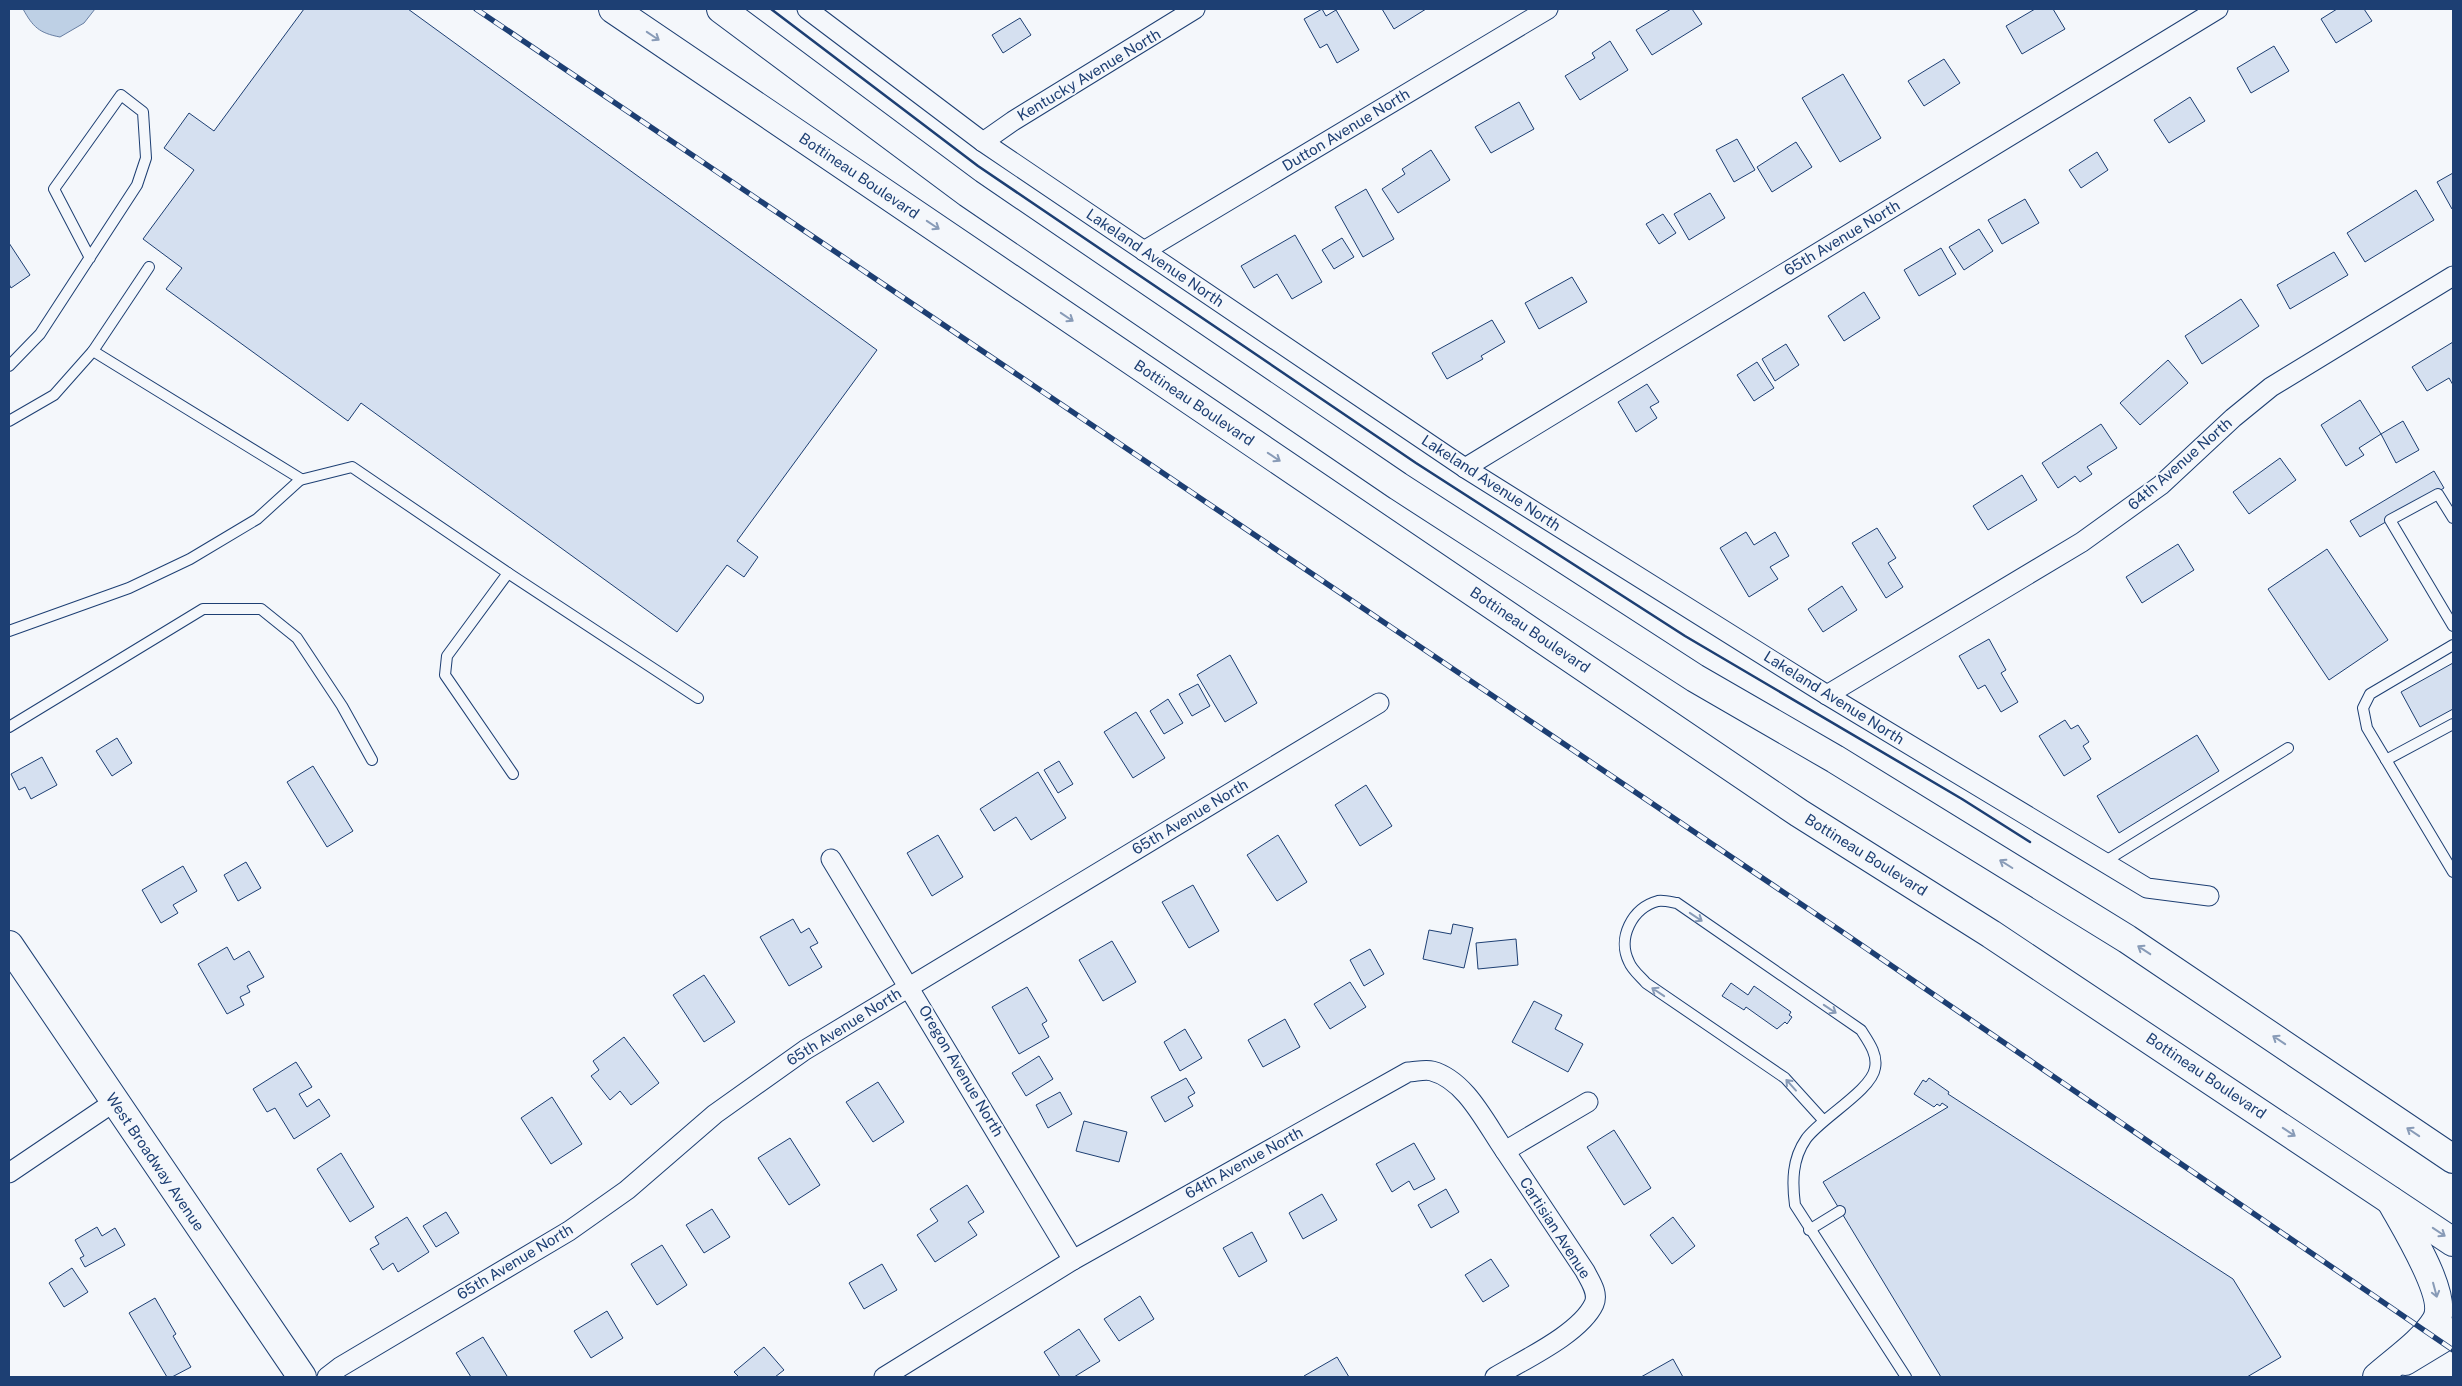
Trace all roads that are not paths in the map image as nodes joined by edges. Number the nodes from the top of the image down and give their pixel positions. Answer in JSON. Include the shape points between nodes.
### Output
{"nodes":[{"id":1,"x":613,"y":9,"type":"edge"},
{"id":2,"x":721,"y":9,"type":"edge"},
{"id":3,"x":808,"y":9,"type":"edge"},
{"id":4,"x":1195,"y":9,"type":"edge"},
{"id":5,"x":1548,"y":9,"type":"edge"},
{"id":6,"x":2218,"y":9,"type":"edge"},
{"id":7,"x":983,"y":142,"type":"junction"},
{"id":8,"x":1144,"y":251,"type":"junction"},
{"id":9,"x":90,"y":258,"type":"junction"},
{"id":10,"x":149,"y":267,"type":"dead end"},
{"id":11,"x":2453,"y":276,"type":"edge"},
{"id":12,"x":92,"y":351,"type":"junction"},
{"id":13,"x":9,"y":366,"type":"edge"},
{"id":14,"x":9,"y":421,"type":"edge"},
{"id":15,"x":1466,"y":468,"type":"junction"},
{"id":16,"x":300,"y":480,"type":"junction"},
{"id":17,"x":2453,"y":518,"type":"edge"},
{"id":18,"x":508,"y":572,"type":"junction"},
{"id":19,"x":2453,"y":626,"type":"edge"},
{"id":20,"x":9,"y":631,"type":"edge"},
{"id":21,"x":2453,"y":645,"type":"edge"},
{"id":22,"x":1827,"y":695,"type":"junction"},
{"id":23,"x":698,"y":698,"type":"dead end"},
{"id":24,"x":1379,"y":704,"type":"dead end"},
{"id":25,"x":2453,"y":724,"type":"edge"},
{"id":26,"x":9,"y":727,"type":"edge"},
{"id":27,"x":2288,"y":748,"type":"dead end"},
{"id":28,"x":372,"y":760,"type":"dead end"},
{"id":29,"x":2386,"y":760,"type":"junction"},
{"id":30,"x":513,"y":774,"type":"dead end"},
{"id":31,"x":832,"y":859,"type":"dead end"},
{"id":32,"x":2104,"y":862,"type":"junction"},
{"id":33,"x":2453,"y":872,"type":"edge"},
{"id":34,"x":2208,"y":896,"type":"dead end"},
{"id":35,"x":9,"y":945,"type":"edge"},
{"id":36,"x":910,"y":986,"type":"junction"},
{"id":37,"x":114,"y":1102,"type":"junction"},
{"id":38,"x":1588,"y":1102,"type":"dead end"},
{"id":39,"x":1824,"y":1121,"type":"junction"},
{"id":40,"x":1504,"y":1151,"type":"junction"},
{"id":41,"x":2453,"y":1160,"type":"edge"},
{"id":42,"x":9,"y":1173,"type":"edge"},
{"id":43,"x":2390,"y":1200,"type":"junction"},
{"id":44,"x":1840,"y":1211,"type":"dead end"},
{"id":45,"x":1809,"y":1230,"type":"junction"},
{"id":46,"x":2453,"y":1242,"type":"edge"},
{"id":47,"x":1073,"y":1260,"type":"junction"},
{"id":48,"x":2453,"y":1332,"type":"edge"},
{"id":49,"x":302,"y":1377,"type":"edge"},
{"id":50,"x":327,"y":1377,"type":"edge"},
{"id":51,"x":884,"y":1377,"type":"edge"},
{"id":52,"x":1495,"y":1377,"type":"edge"},
{"id":53,"x":1906,"y":1377,"type":"edge"},
{"id":54,"x":2378,"y":1377,"type":"edge"}],
"edges":[{"from":1,"to":43,"type":"main road","name":"Bottineau Boulevard","one_way":true,"via":[[1799,813],[1991,934]]},
{"from":41,"to":2,"type":"main road","one_way":true,"via":[[2127,939],[1835,759],[1696,678],[1406,492],[968,193]]},
{"from":3,"to":7,"type":"street","name":"Lakeland Avenue North"},
{"from":4,"to":7,"type":"street","name":"Kentucky Avenue North","via":[[1013,120]]},
{"from":5,"to":8,"type":"street","name":"Dutton Avenue North"},
{"from":6,"to":15,"type":"street","name":"65th Avenue North"},
{"from":7,"to":8,"type":"street","name":"Lakeland Avenue North"},
{"from":8,"to":15,"type":"street","name":"Lakeland Avenue North"},
{"from":9,"to":9,"type":"lane","via":[[137,185],[146,158],[143,112],[120,95],[54,189]]},
{"from":9,"to":13,"type":"lane","via":[[40,334]]},
{"from":10,"to":12,"type":"lane"},
{"from":11,"to":22,"type":"street","name":"64th Avenue North","via":[[2271,387],[2161,485],[2082,542]]},
{"from":12,"to":14,"type":"lane","via":[[54,395]]},
{"from":12,"to":16,"type":"lane"},
{"from":15,"to":22,"type":"street","name":"Lakeland Avenue North"},
{"from":16,"to":18,"type":"lane","via":[[352,467]]},
{"from":16,"to":20,"type":"lane","via":[[257,519],[190,559],[129,588]]},
{"from":17,"to":19,"type":"lane","via":[[2438,494],[2390,520]]},
{"from":18,"to":23,"type":"lane"},
{"from":18,"to":30,"type":"lane","via":[[448,656],[445,675]]},
{"from":21,"to":29,"type":"lane","via":[[2370,694],[2363,708],[2367,728]]},
{"from":22,"to":32,"type":"street","name":"Lakeland Avenue North"},
{"from":24,"to":36,"type":"street","name":"65th Avenue North"},
{"from":25,"to":29,"type":"lane"},
{"from":26,"to":28,"type":"lane","via":[[203,608],[261,608],[297,638],[342,706]]},
{"from":27,"to":32,"type":"lane"},
{"from":29,"to":33,"type":"lane"},
{"from":31,"to":36,"type":"street","name":"Oregon Avenue North"},
{"from":32,"to":34,"type":"street","name":"Lakeland Avenue North","via":[[2147,888]]},
{"from":35,"to":37,"type":"main road","name":"West Broadway Avenue"},
{"from":36,"to":47,"type":"street","name":"Oregon Avenue North"},
{"from":36,"to":50,"type":"street","name":"65th Avenue North","via":[[757,1083],[715,1114],[627,1190],[569,1231]]},
{"from":37,"to":42,"type":"street"},
{"from":37,"to":49,"type":"main road","name":"West Broadway Avenue"},
{"from":38,"to":40,"type":"street"},
{"from":39,"to":39,"type":"lane","one_way":true,"via":[[1785,1078],[1646,983],[1629,963],[1624,942],[1631,920],[1645,906],[1660,900],[1677,903],[1861,1030],[1873,1048],[1875,1068],[1868,1083]]},
{"from":39,"to":45,"type":"lane","via":[[1806,1139],[1792,1178],[1795,1205]]},
{"from":40,"to":47,"type":"street","name":"64th Avenue North","via":[[1464,1092],[1448,1078],[1430,1070],[1408,1072]]},
{"from":40,"to":52,"type":"street","name":"Cartisian Avenue","via":[[1585,1272],[1595,1290],[1595,1303],[1579,1324]]},
{"from":43,"to":46,"type":"main road","name":"Bottineau Boulevard","one_way":true},
{"from":43,"to":54,"type":"main road","one_way":true,"via":[[2433,1281],[2438,1300],[2437,1319],[2428,1332]]},
{"from":44,"to":45,"type":"lane"},
{"from":45,"to":53,"type":"lane"},
{"from":47,"to":51,"type":"street","name":"64th Avenue North"},
{"from":48,"to":54,"type":"main road"}]}
